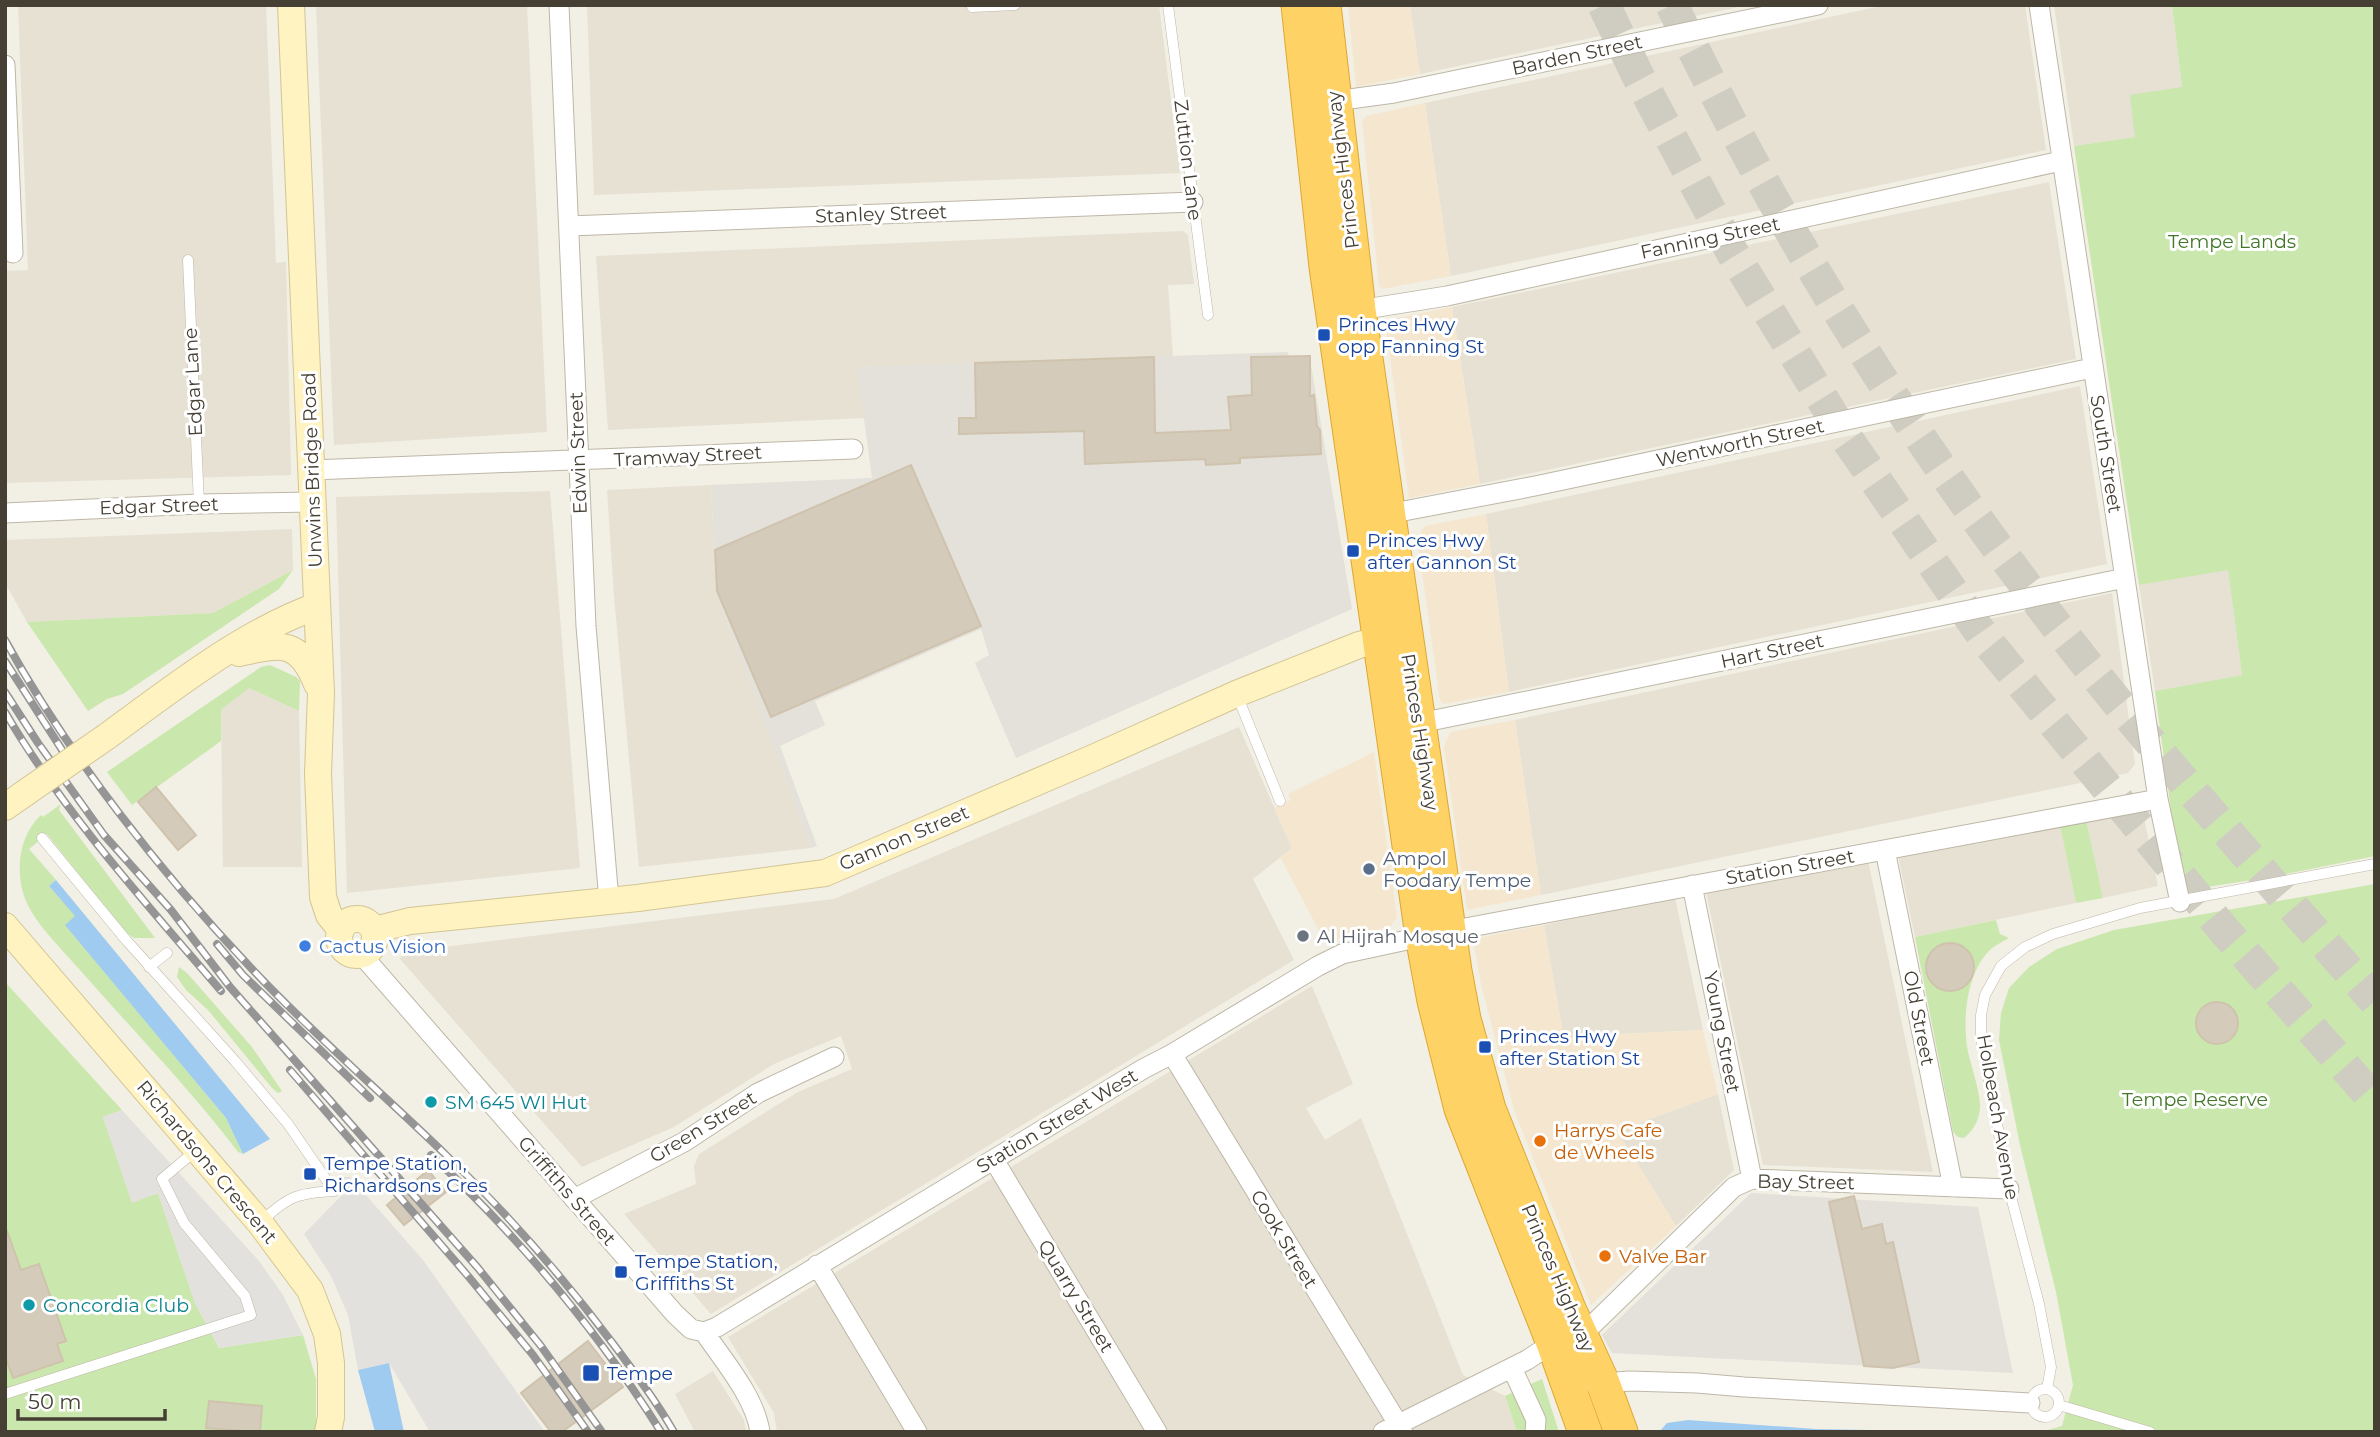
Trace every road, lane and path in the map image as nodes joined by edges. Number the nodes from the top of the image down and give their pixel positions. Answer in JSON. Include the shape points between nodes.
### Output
{"nodes":[{"id":1,"x":292,"y":5,"type":"edge"},
{"id":2,"x":559,"y":5,"type":"edge"},
{"id":3,"x":1015,"y":5,"type":"edge"},
{"id":4,"x":1168,"y":5,"type":"edge"},
{"id":5,"x":1298,"y":5,"type":"edge"},
{"id":6,"x":1324,"y":5,"type":"edge"},
{"id":7,"x":1818,"y":5,"type":"edge"},
{"id":8,"x":2039,"y":5,"type":"edge"},
{"id":9,"x":972,"y":7,"type":"dead end"},
{"id":10,"x":5,"y":65,"type":"edge"},
{"id":11,"x":1335,"y":101,"type":"junction"},
{"id":12,"x":2061,"y":161,"type":"junction"},
{"id":13,"x":1193,"y":202,"type":"junction"},
{"id":14,"x":569,"y":226,"type":"junction"},
{"id":15,"x":13,"y":253,"type":"dead end"},
{"id":16,"x":188,"y":260,"type":"dead end"},
{"id":17,"x":1359,"y":310,"type":"junction"},
{"id":18,"x":1208,"y":315,"type":"dead end"},
{"id":19,"x":2092,"y":368,"type":"junction"},
{"id":20,"x":853,"y":449,"type":"dead end"},
{"id":21,"x":579,"y":461,"type":"junction"},
{"id":22,"x":312,"y":470,"type":"junction"},
{"id":23,"x":313,"y":502,"type":"junction"},
{"id":24,"x":199,"y":504,"type":"junction"},
{"id":25,"x":5,"y":513,"type":"edge"},
{"id":26,"x":1388,"y":514,"type":"junction"},
{"id":27,"x":2124,"y":578,"type":"junction"},
{"id":28,"x":317,"y":606,"type":"junction"},
{"id":29,"x":1393,"y":636,"type":"junction"},
{"id":30,"x":220,"y":658,"type":"junction"},
{"id":31,"x":320,"y":693,"type":"junction"},
{"id":32,"x":1236,"y":694,"type":"junction"},
{"id":33,"x":1420,"y":723,"type":"junction"},
{"id":34,"x":2158,"y":799,"type":"junction"},
{"id":35,"x":15,"y":800,"type":"edge"},
{"id":36,"x":1280,"y":801,"type":"dead end"},
{"id":37,"x":42,"y":838,"type":"dead end"},
{"id":38,"x":1885,"y":849,"type":"junction"},
{"id":39,"x":2375,"y":864,"type":"edge"},
{"id":40,"x":1692,"y":885,"type":"junction"},
{"id":41,"x":2186,"y":900,"type":"junction"},
{"id":42,"x":609,"y":901,"type":"junction"},
{"id":43,"x":5,"y":926,"type":"edge"},
{"id":44,"x":341,"y":930,"type":"junction"},
{"id":45,"x":373,"y":930,"type":"junction"},
{"id":46,"x":1435,"y":934,"type":"junction"},
{"id":47,"x":167,"y":953,"type":"dead end"},
{"id":48,"x":361,"y":954,"type":"junction"},
{"id":49,"x":149,"y":967,"type":"junction"},
{"id":50,"x":1172,"y":1054,"type":"junction"},
{"id":51,"x":834,"y":1057,"type":"dead end"},
{"id":52,"x":196,"y":1150,"type":"junction"},
{"id":53,"x":994,"y":1160,"type":"junction"},
{"id":54,"x":1752,"y":1179,"type":"junction"},
{"id":55,"x":1953,"y":1187,"type":"junction"},
{"id":56,"x":2009,"y":1189,"type":"junction"},
{"id":57,"x":574,"y":1199,"type":"junction"},
{"id":58,"x":260,"y":1223,"type":"junction"},
{"id":59,"x":817,"y":1265,"type":"junction"},
{"id":60,"x":704,"y":1332,"type":"junction"},
{"id":61,"x":1567,"y":1339,"type":"junction"},
{"id":62,"x":1512,"y":1368,"type":"junction"},
{"id":63,"x":1603,"y":1383,"type":"junction"},
{"id":64,"x":1568,"y":1386,"type":"junction"},
{"id":65,"x":2047,"y":1389,"type":"junction"},
{"id":66,"x":5,"y":1394,"type":"edge"},
{"id":67,"x":2030,"y":1404,"type":"junction"},
{"id":68,"x":2059,"y":1405,"type":"junction"},
{"id":69,"x":1394,"y":1429,"type":"edge"},
{"id":70,"x":328,"y":1432,"type":"edge"},
{"id":71,"x":760,"y":1432,"type":"edge"},
{"id":72,"x":917,"y":1432,"type":"edge"},
{"id":73,"x":1157,"y":1432,"type":"edge"},
{"id":74,"x":1535,"y":1432,"type":"edge"},
{"id":75,"x":1584,"y":1432,"type":"edge"},
{"id":76,"x":1620,"y":1432,"type":"edge"},
{"id":77,"x":2150,"y":1432,"type":"edge"}],
"edges":[{"from":1,"to":22,"type":"main road","name":"Unwins Bridge Road"},
{"from":2,"to":14,"type":"street","name":"Edwin Street"},
{"from":3,"to":9,"type":"lane"},
{"from":4,"to":13,"type":"lane","name":"Zuttion Lane"},
{"from":5,"to":29,"type":"highway","name":"Princes Highway","via":[[1326,267]]},
{"from":6,"to":11,"type":"highway","name":"Princes Highway"},
{"from":7,"to":11,"type":"street","name":"Barden Street","via":[[1394,93]]},
{"from":8,"to":12,"type":"street","name":"South Street"},
{"from":10,"to":15,"type":"street"},
{"from":11,"to":17,"type":"highway","name":"Princes Highway"},
{"from":12,"to":17,"type":"street","name":"Fanning Street","via":[[1447,296]]},
{"from":12,"to":19,"type":"street","name":"South Street"},
{"from":13,"to":14,"type":"street","name":"Stanley Street"},
{"from":13,"to":18,"type":"lane","name":"Zuttion Lane"},
{"from":14,"to":21,"type":"street","name":"Edwin Street"},
{"from":16,"to":24,"type":"lane","name":"Edgar Lane"},
{"from":17,"to":26,"type":"highway","name":"Princes Highway"},
{"from":19,"to":26,"type":"street","name":"Wentworth Street"},
{"from":19,"to":27,"type":"street","name":"South Street"},
{"from":20,"to":21,"type":"street","name":"Tramway Street"},
{"from":21,"to":22,"type":"street","name":"Tramway Street"},
{"from":21,"to":42,"type":"street","name":"Edwin Street","via":[[586,626]]},
{"from":22,"to":23,"type":"main road","name":"Unwins Bridge Road"},
{"from":23,"to":24,"type":"street","name":"Edgar Street"},
{"from":23,"to":28,"type":"main road","name":"Unwins Bridge Road"},
{"from":24,"to":25,"type":"street","name":"Edgar Street"},
{"from":26,"to":29,"type":"highway","name":"Princes Highway"},
{"from":27,"to":33,"type":"street","name":"Hart Street"},
{"from":27,"to":34,"type":"street","name":"South Street"},
{"from":28,"to":30,"type":"main road","via":[[282,620]]},
{"from":28,"to":31,"type":"main road","name":"Unwins Bridge Road"},
{"from":29,"to":32,"type":"main road","name":"Gannon Street"},
{"from":29,"to":33,"type":"highway","name":"Princes Highway"},
{"from":29,"to":46,"type":"highway","name":"Princes Highway","via":[[1387,693]]},
{"from":30,"to":31,"type":"main road","via":[[269,647],[287,648],[307,661]]},
{"from":30,"to":35,"type":"main road","bridge":true},
{"from":31,"to":44,"type":"main road","name":"Unwins Bridge Road","via":[[323,897]]},
{"from":32,"to":36,"type":"lane"},
{"from":32,"to":42,"type":"main road","name":"Gannon Street","via":[[825,873]]},
{"from":33,"to":46,"type":"highway","name":"Princes Highway"},
{"from":34,"to":38,"type":"street","name":"Station Street"},
{"from":34,"to":41,"type":"street","name":"South Street"},
{"from":37,"to":49,"type":"lane"},
{"from":38,"to":40,"type":"street","name":"Station Street"},
{"from":38,"to":55,"type":"street","name":"Old Street"},
{"from":39,"to":41,"type":"lane","name":"Holbeach Avenue"},
{"from":40,"to":46,"type":"street","name":"Station Street"},
{"from":40,"to":54,"type":"street","name":"Young Street"},
{"from":41,"to":56,"type":"lane","name":"Holbeach Avenue","via":[[2140,908],[2053,934],[2025,947],[2001,966],[1986,995],[1981,1026]]},
{"from":42,"to":45,"type":"main road","name":"Gannon Street","via":[[410,921]]},
{"from":43,"to":52,"type":"main road","name":"Richardsons Crescent"},
{"from":44,"to":45,"type":"main road","via":[[357,919]]},
{"from":44,"to":48,"type":"main road","via":[[345,950]]},
{"from":45,"to":48,"type":"main road","via":[[373,945]]},
{"from":46,"to":50,"type":"street","name":"Station Street West","via":[[1342,954]]},
{"from":46,"to":61,"type":"highway","name":"Princes Highway"},
{"from":47,"to":49,"type":"lane"},
{"from":48,"to":57,"type":"street","name":"Griffiths Street"},
{"from":49,"to":58,"type":"lane","via":[[288,1124],[334,1191],[291,1197]]},
{"from":50,"to":53,"type":"street","name":"Station Street West"},
{"from":50,"to":69,"type":"street","name":"Cook Street"},
{"from":51,"to":57,"type":"street","name":"Green Street","via":[[758,1093],[684,1142]]},
{"from":52,"to":58,"type":"main road","name":"Richardsons Crescent"},
{"from":52,"to":66,"type":"lane","via":[[162,1179],[184,1223],[245,1296],[251,1315]]},
{"from":53,"to":59,"type":"street","name":"Station Street West"},
{"from":53,"to":73,"type":"street","name":"Quarry Street"},
{"from":54,"to":55,"type":"street","name":"Bay Street"},
{"from":54,"to":61,"type":"street","name":"Bay Street","via":[[1734,1187]]},
{"from":55,"to":56,"type":"street","name":"Bay Street"},
{"from":56,"to":65,"type":"lane","name":"Holbeach Avenue","via":[[2051,1367]]},
{"from":57,"to":60,"type":"street","name":"Griffiths Street","via":[[683,1323]]},
{"from":58,"to":70,"type":"main road","name":"Richardsons Crescent","via":[[310,1290],[327,1334],[332,1391]]},
{"from":59,"to":60,"type":"street","name":"Station Street West"},
{"from":59,"to":72,"type":"street"},
{"from":60,"to":71,"type":"street","name":"Griffiths Street","via":[[748,1399]]},
{"from":61,"to":62,"type":"street","name":"Bay Street"},
{"from":61,"to":63,"type":"highway","name":"Princes Highway"},
{"from":61,"to":64,"type":"highway","name":"Princes Highway"},
{"from":62,"to":69,"type":"street","name":"Bay Street"},
{"from":62,"to":74,"type":"street","via":[[1536,1420]]},
{"from":63,"to":64,"type":"street"},
{"from":63,"to":67,"type":"street","via":[[1697,1382]]},
{"from":63,"to":76,"type":"highway","name":"Princes Highway"},
{"from":64,"to":75,"type":"highway","name":"Princes Highway"},
{"from":65,"to":67,"type":"lane","via":[[2034,1394]]},
{"from":65,"to":68,"type":"lane","via":[[2055,1393]]},
{"from":67,"to":68,"type":"lane","via":[[2042,1418],[2055,1413]]},
{"from":68,"to":77,"type":"lane"}]}
